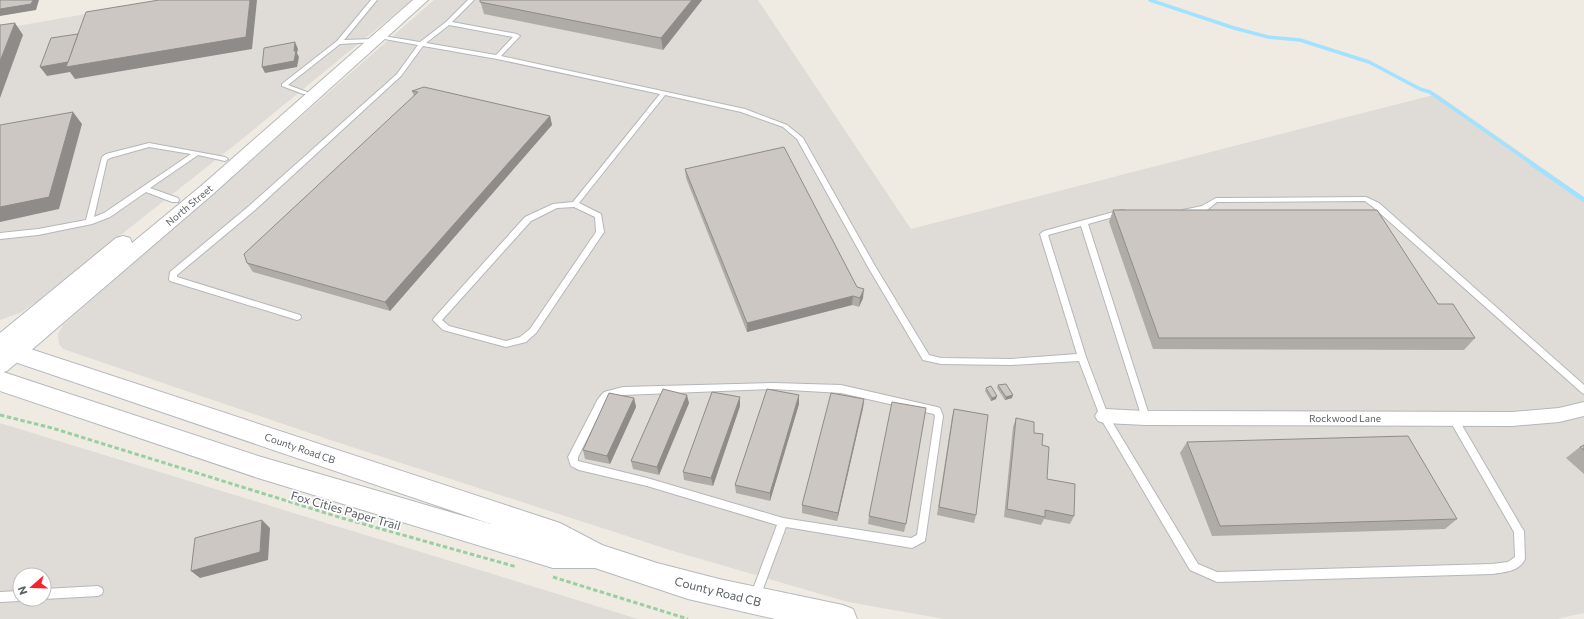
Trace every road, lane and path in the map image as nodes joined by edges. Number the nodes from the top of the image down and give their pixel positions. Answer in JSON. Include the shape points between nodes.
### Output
{"nodes":[{"id":1,"x":374,"y":0,"type":"edge"},
{"id":2,"x":421,"y":0,"type":"edge"},
{"id":3,"x":471,"y":0,"type":"edge"},
{"id":4,"x":448,"y":23,"type":"junction"},
{"id":5,"x":376,"y":38,"type":"junction"},
{"id":6,"x":339,"y":42,"type":"junction"},
{"id":7,"x":422,"y":43,"type":"junction"},
{"id":8,"x":496,"y":57,"type":"junction"},
{"id":9,"x":305,"y":93,"type":"junction"},
{"id":10,"x":663,"y":94,"type":"junction"},
{"id":11,"x":197,"y":154,"type":"junction"},
{"id":12,"x":224,"y":159,"type":"junction"},
{"id":13,"x":145,"y":189,"type":"junction"},
{"id":14,"x":175,"y":200,"type":"junction"},
{"id":15,"x":575,"y":204,"type":"junction"},
{"id":16,"x":1132,"y":212,"type":"edge"},
{"id":17,"x":1176,"y":212,"type":"edge"},
{"id":18,"x":89,"y":222,"type":"junction"},
{"id":19,"x":1084,"y":223,"type":"junction"},
{"id":20,"x":0,"y":236,"type":"edge"},
{"id":21,"x":297,"y":317,"type":"dead end"},
{"id":22,"x":4,"y":352,"type":"edge"},
{"id":23,"x":1082,"y":357,"type":"junction"},
{"id":24,"x":0,"y":381,"type":"edge"},
{"id":25,"x":1584,"y":390,"type":"edge"},
{"id":26,"x":1584,"y":409,"type":"edge"},
{"id":27,"x":0,"y":415,"type":"edge"},
{"id":28,"x":1104,"y":416,"type":"junction"},
{"id":29,"x":1146,"y":418,"type":"junction"},
{"id":30,"x":1453,"y":418,"type":"junction"},
{"id":31,"x":783,"y":522,"type":"junction"},
{"id":32,"x":596,"y":556,"type":"junction"},
{"id":33,"x":519,"y":567,"type":"dead end"},
{"id":34,"x":549,"y":576,"type":"dead end"},
{"id":35,"x":98,"y":591,"type":"dead end"},
{"id":36,"x":52,"y":594,"type":"edge"},
{"id":37,"x":12,"y":596,"type":"edge"},
{"id":38,"x":0,"y":597,"type":"edge"},
{"id":39,"x":754,"y":600,"type":"junction"},
{"id":40,"x":688,"y":619,"type":"edge"},
{"id":41,"x":843,"y":619,"type":"edge"}],
"edges":[{"from":1,"to":6,"type":"lane"},
{"from":2,"to":5,"type":"street","name":"North Street"},
{"from":3,"to":4,"type":"lane"},
{"from":4,"to":7,"type":"lane"},
{"from":4,"to":8,"type":"lane","via":[[517,36]]},
{"from":5,"to":6,"type":"lane"},
{"from":5,"to":7,"type":"lane"},
{"from":5,"to":9,"type":"street","name":"North Street"},
{"from":5,"to":22,"type":"street","name":"North Street","via":[[357,59],[219,179]]},
{"from":6,"to":9,"type":"lane","via":[[284,85]]},
{"from":7,"to":8,"type":"lane"},
{"from":7,"to":21,"type":"lane","via":[[399,75],[252,208],[173,274],[173,279]]},
{"from":8,"to":10,"type":"lane"},
{"from":9,"to":12,"type":"street","name":"North Street"},
{"from":10,"to":15,"type":"lane"},
{"from":10,"to":23,"type":"lane","via":[[744,110],[785,126],[800,138],[926,358],[941,361],[1011,362]]},
{"from":11,"to":12,"type":"lane"},
{"from":11,"to":13,"type":"lane"},
{"from":11,"to":18,"type":"lane","via":[[149,145],[108,156],[104,159]]},
{"from":12,"to":14,"type":"street","name":"North Street"},
{"from":13,"to":14,"type":"lane"},
{"from":13,"to":18,"type":"lane","via":[[119,207]]},
{"from":14,"to":22,"type":"street","name":"North Street"},
{"from":15,"to":15,"type":"lane","via":[[556,206],[528,219],[437,320],[446,328],[506,344],[523,340],[534,331],[600,232],[598,216]]},
{"from":16,"to":19,"type":"lane","via":[[1117,212]]},
{"from":17,"to":25,"type":"lane","via":[[1204,208],[1216,200],[1366,199],[1376,205]]},
{"from":18,"to":20,"type":"lane"},
{"from":19,"to":23,"type":"lane","via":[[1044,234]]},
{"from":19,"to":29,"type":"lane"},
{"from":22,"to":32,"type":"main road","name":"County Road CB","via":[[560,535]]},
{"from":23,"to":28,"type":"lane"},
{"from":24,"to":32,"type":"main road","name":"County Road CB","via":[[258,468],[554,555]]},
{"from":26,"to":30,"type":"street","name":"Rockwood Lane","via":[[1559,415],[1512,419]]},
{"from":27,"to":33,"type":"path","name":"Fox Cities Paper Trail","via":[[45,426],[228,485],[390,533]]},
{"from":28,"to":29,"type":"street","name":"Rockwood Lane"},
{"from":28,"to":30,"type":"lane","via":[[1194,567],[1217,576],[1510,567],[1520,559],[1519,531]]},
{"from":29,"to":30,"type":"street","name":"Rockwood Lane"},
{"from":31,"to":31,"type":"lane","via":[[917,542],[922,538],[939,416],[937,411],[841,389],[773,386],[623,391],[607,395],[601,402],[573,457],[574,463],[579,466],[647,482]]},
{"from":31,"to":39,"type":"lane"},
{"from":32,"to":39,"type":"main road","name":"County Road CB","via":[[661,578]]},
{"from":34,"to":40,"type":"path"},
{"from":35,"to":36,"type":"lane"},
{"from":37,"to":38,"type":"lane"},
{"from":39,"to":41,"type":"main road","name":"County Road CB"}]}
